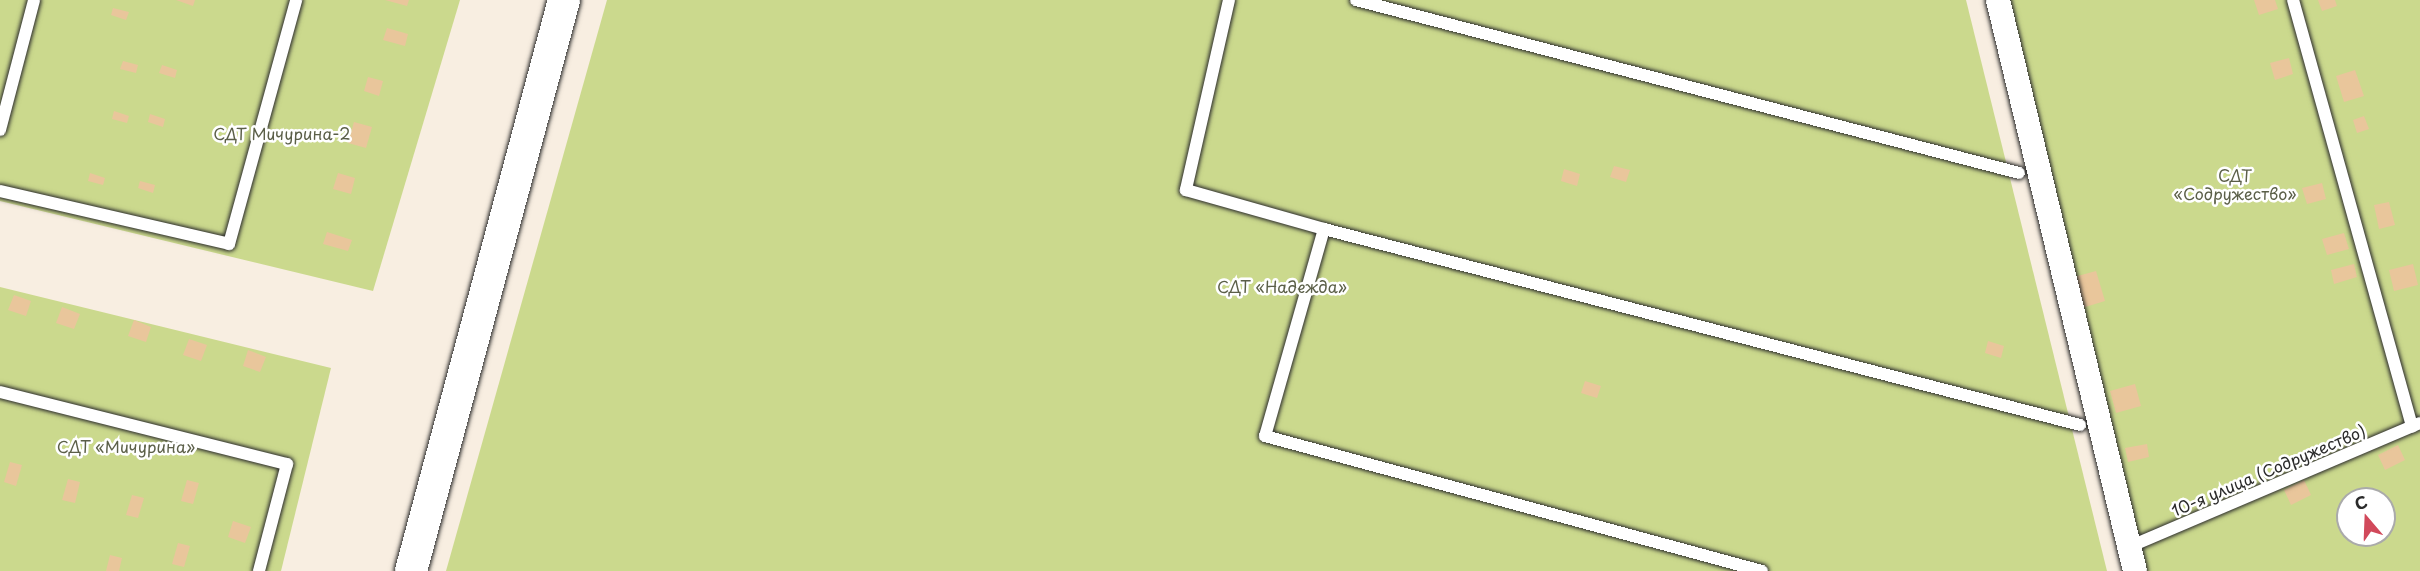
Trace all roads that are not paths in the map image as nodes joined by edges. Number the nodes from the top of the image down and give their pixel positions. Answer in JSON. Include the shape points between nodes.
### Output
{"nodes":[{"id":1,"x":34,"y":0,"type":"edge"},
{"id":2,"x":296,"y":0,"type":"edge"},
{"id":3,"x":564,"y":0,"type":"edge"},
{"id":4,"x":1229,"y":0,"type":"edge"},
{"id":5,"x":1356,"y":0,"type":"edge"},
{"id":6,"x":1998,"y":0,"type":"edge"},
{"id":7,"x":2293,"y":0,"type":"edge"},
{"id":8,"x":0,"y":130,"type":"edge"},
{"id":9,"x":2019,"y":173,"type":"dead end"},
{"id":10,"x":0,"y":191,"type":"edge"},
{"id":11,"x":1324,"y":230,"type":"junction"},
{"id":12,"x":0,"y":392,"type":"edge"},
{"id":13,"x":2080,"y":425,"type":"dead end"},
{"id":14,"x":2416,"y":425,"type":"edge"},
{"id":15,"x":2129,"y":547,"type":"junction"},
{"id":16,"x":259,"y":571,"type":"edge"},
{"id":17,"x":411,"y":571,"type":"edge"},
{"id":18,"x":1762,"y":571,"type":"edge"},
{"id":19,"x":2135,"y":571,"type":"edge"}],
"edges":[{"from":1,"to":8,"type":"lane"},
{"from":2,"to":10,"type":"lane","via":[[229,244]]},
{"from":3,"to":17,"type":"street"},
{"from":4,"to":11,"type":"lane","via":[[1186,190]]},
{"from":5,"to":9,"type":"lane"},
{"from":6,"to":15,"type":"street"},
{"from":7,"to":14,"type":"lane"},
{"from":11,"to":13,"type":"lane"},
{"from":11,"to":18,"type":"lane","via":[[1265,436]]},
{"from":12,"to":16,"type":"lane","via":[[287,464]]},
{"from":14,"to":15,"type":"lane","name":"10-я улица (Содружество)"},
{"from":15,"to":19,"type":"street"}]}
